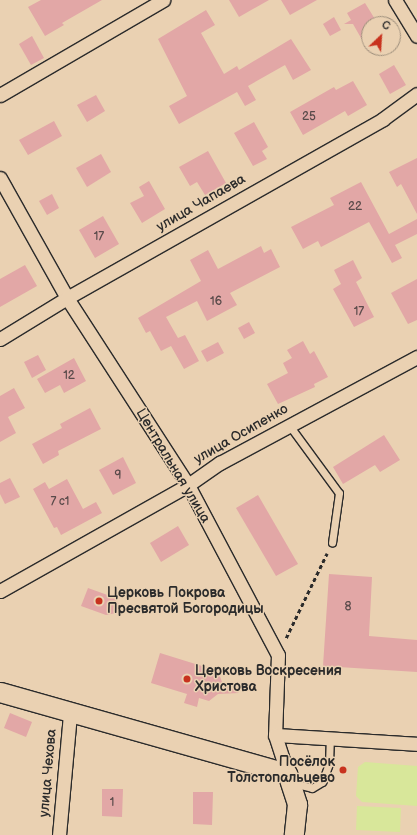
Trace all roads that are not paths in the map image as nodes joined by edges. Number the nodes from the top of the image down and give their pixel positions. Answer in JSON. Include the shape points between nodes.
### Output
{"nodes":[{"id":1,"x":163,"y":0,"type":"edge"},
{"id":2,"x":395,"y":0,"type":"edge"},
{"id":3,"x":417,"y":36,"type":"edge"},
{"id":4,"x":417,"y":94,"type":"edge"},
{"id":5,"x":0,"y":95,"type":"edge"},
{"id":6,"x":0,"y":178,"type":"edge"},
{"id":7,"x":67,"y":298,"type":"junction"},
{"id":8,"x":0,"y":339,"type":"edge"},
{"id":9,"x":417,"y":357,"type":"edge"},
{"id":10,"x":289,"y":425,"type":"junction"},
{"id":11,"x":188,"y":484,"type":"junction"},
{"id":12,"x":332,"y":543,"type":"road end"},
{"id":13,"x":0,"y":591,"type":"edge"},
{"id":14,"x":0,"y":692,"type":"edge"},
{"id":15,"x":70,"y":713,"type":"junction"},
{"id":16,"x":275,"y":735,"type":"junction"},
{"id":17,"x":330,"y":740,"type":"junction"},
{"id":18,"x":417,"y":744,"type":"edge"},
{"id":19,"x":287,"y":773,"type":"junction"},
{"id":20,"x":59,"y":835,"type":"edge"},
{"id":21,"x":294,"y":835,"type":"edge"}],
"edges":[{"from":1,"to":5,"type":"street"},
{"from":2,"to":3,"type":"street"},
{"from":4,"to":7,"type":"street","name":"улица Чапаева","via":[[383,118]]},
{"from":6,"to":7,"type":"street","name":"Центральная улица"},
{"from":7,"to":8,"type":"street","name":"улица Чапаева"},
{"from":7,"to":11,"type":"street","name":"Центральная улица"},
{"from":9,"to":10,"type":"street","name":"улица Осипенко"},
{"from":10,"to":11,"type":"street","name":"улица Осипенко","via":[[220,462]]},
{"from":10,"to":12,"type":"lane","via":[[339,493]]},
{"from":11,"to":13,"type":"street","name":"улица Осипенко"},
{"from":11,"to":16,"type":"street","name":"Центральная улица","via":[[278,655]]},
{"from":14,"to":15,"type":"street"},
{"from":15,"to":19,"type":"street"},
{"from":15,"to":20,"type":"street","name":"улица Чехова"},
{"from":16,"to":17,"type":"street"},
{"from":16,"to":19,"type":"street","name":"Центральная улица"},
{"from":17,"to":18,"type":"street"},
{"from":17,"to":19,"type":"lane","via":[[327,774],[317,787],[300,785]]},
{"from":19,"to":21,"type":"street","name":"Центральная улица","via":[[297,804]]}]}
